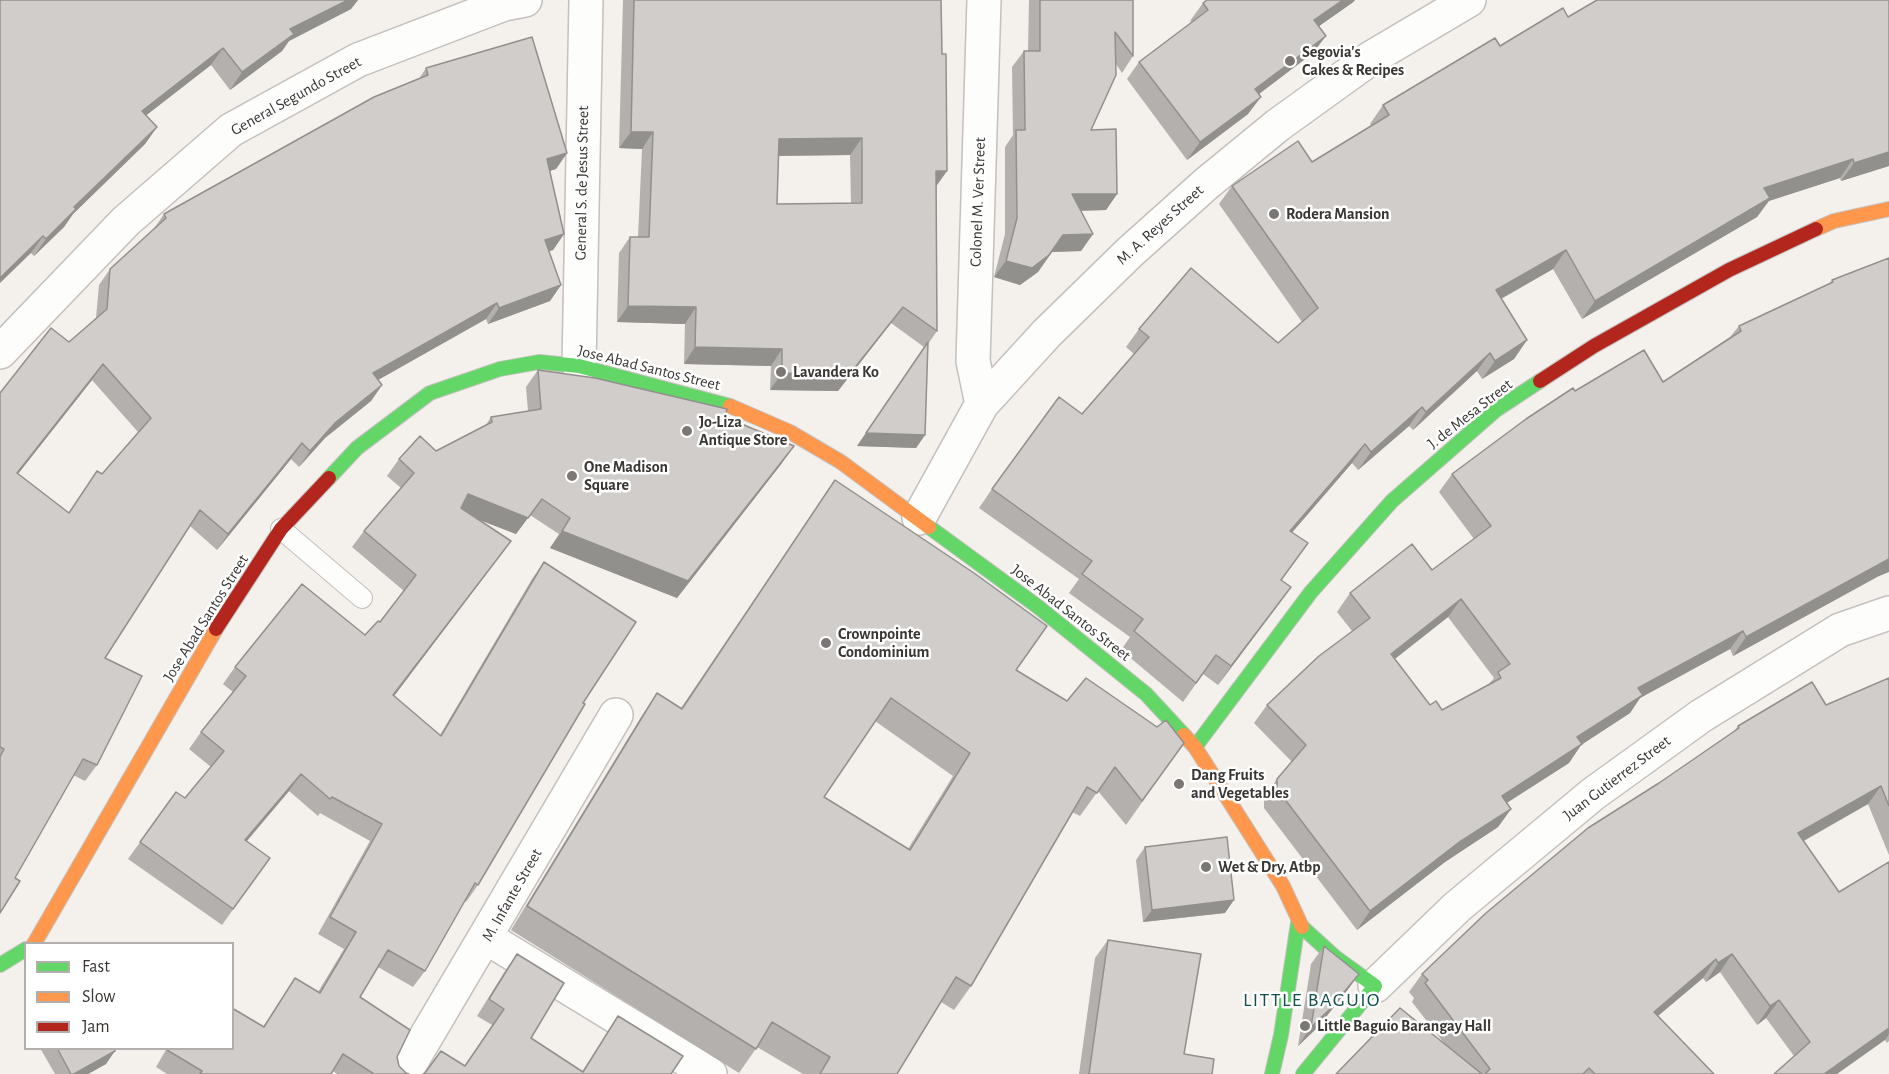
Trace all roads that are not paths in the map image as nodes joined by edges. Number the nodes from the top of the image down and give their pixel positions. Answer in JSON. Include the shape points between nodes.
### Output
{"nodes":[{"id":1,"x":525,"y":0,"type":"edge"},
{"id":2,"x":586,"y":0,"type":"edge"},
{"id":3,"x":984,"y":0,"type":"edge"},
{"id":4,"x":1469,"y":0,"type":"edge"},
{"id":5,"x":1889,"y":208,"type":"edge"},
{"id":6,"x":0,"y":352,"type":"edge"},
{"id":7,"x":579,"y":366,"type":"junction"},
{"id":8,"x":982,"y":404,"type":"junction"},
{"id":9,"x":919,"y":518,"type":"junction"},
{"id":10,"x":281,"y":529,"type":"junction"},
{"id":11,"x":362,"y":598,"type":"dead end"},
{"id":12,"x":1889,"y":613,"type":"edge"},
{"id":13,"x":616,"y":715,"type":"dead end"},
{"id":14,"x":1195,"y":747,"type":"junction"},
{"id":15,"x":1298,"y":923,"type":"junction"},
{"id":16,"x":487,"y":938,"type":"junction"},
{"id":17,"x":35,"y":942,"type":"edge"},
{"id":18,"x":24,"y":950,"type":"edge"},
{"id":19,"x":0,"y":965,"type":"edge"},
{"id":20,"x":1375,"y":986,"type":"junction"},
{"id":21,"x":404,"y":1074,"type":"edge"},
{"id":22,"x":710,"y":1074,"type":"edge"},
{"id":23,"x":1272,"y":1074,"type":"edge"},
{"id":24,"x":1303,"y":1074,"type":"edge"}],
"edges":[{"from":1,"to":6,"type":"street","name":"General Segundo Street","via":[[504,4],[358,60],[231,130],[126,221]]},
{"from":2,"to":7,"type":"street","name":"General S. de Jesus Street"},
{"from":3,"to":8,"type":"street","name":"Colonel M. Ver Street","via":[[973,361]]},
{"from":4,"to":8,"type":"street","name":"M. A. Reyes Street","via":[[1371,58],[1278,125],[1206,184],[1047,333]]},
{"from":5,"to":14,"type":"street","name":"J. de Mesa Street","via":[[1834,221],[1729,270],[1594,346],[1496,410],[1392,501],[1311,592]]},
{"from":7,"to":9,"type":"street","name":"Jose Abad Santos Street","via":[[728,405],[841,462]]},
{"from":7,"to":10,"type":"street","name":"Jose Abad Santos Street","via":[[539,362],[500,369],[430,393],[357,448]]},
{"from":8,"to":9,"type":"street","name":"M. A. Reyes Street"},
{"from":9,"to":14,"type":"street","name":"Jose Abad Santos Street","via":[[1146,693]]},
{"from":10,"to":11,"type":"lane"},
{"from":10,"to":17,"type":"street","name":"Jose Abad Santos Street","via":[[200,654]]},
{"from":12,"to":20,"type":"street","name":"Juan Gutierrez Street","via":[[1840,630],[1820,642],[1701,716],[1593,794],[1457,907]]},
{"from":13,"to":16,"type":"street","name":"M. Infante Street"},
{"from":14,"to":15,"type":"street","name":"Jose Abad Santos Street","via":[[1283,886]]},
{"from":15,"to":20,"type":"street","name":"Jose Abad Santos Street"},
{"from":15,"to":23,"type":"street"},
{"from":16,"to":21,"type":"street","name":"M. Infante Street"},
{"from":16,"to":22,"type":"street"},
{"from":18,"to":19,"type":"street"},
{"from":20,"to":24,"type":"street"}]}
